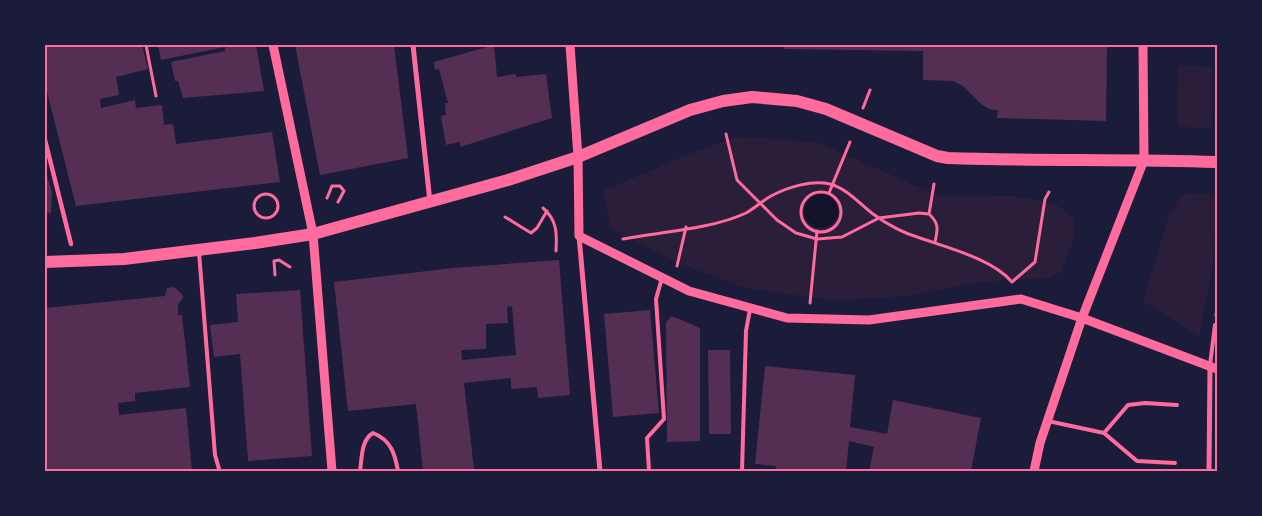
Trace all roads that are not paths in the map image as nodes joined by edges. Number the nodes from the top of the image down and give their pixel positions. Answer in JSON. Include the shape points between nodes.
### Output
{"nodes":[{"id":1,"x":273,"y":45,"type":"edge"},
{"id":2,"x":413,"y":45,"type":"edge"},
{"id":3,"x":570,"y":45,"type":"edge"},
{"id":4,"x":1144,"y":45,"type":"edge"},
{"id":5,"x":45,"y":140,"type":"edge"},
{"id":6,"x":578,"y":157,"type":"junction"},
{"id":7,"x":1144,"y":160,"type":"junction"},
{"id":8,"x":1217,"y":162,"type":"edge"},
{"id":9,"x":430,"y":202,"type":"junction"},
{"id":10,"x":313,"y":234,"type":"junction"},
{"id":11,"x":579,"y":236,"type":"junction"},
{"id":12,"x":71,"y":244,"type":"dead end"},
{"id":13,"x":199,"y":250,"type":"junction"},
{"id":14,"x":45,"y":262,"type":"edge"},
{"id":15,"x":662,"y":278,"type":"junction"},
{"id":16,"x":750,"y":308,"type":"junction"},
{"id":17,"x":1082,"y":318,"type":"junction"},
{"id":18,"x":1215,"y":324,"type":"dead end"},
{"id":19,"x":1213,"y":368,"type":"edge"},
{"id":20,"x":1177,"y":406,"type":"dead end"},
{"id":21,"x":1048,"y":421,"type":"junction"},
{"id":22,"x":1104,"y":433,"type":"junction"},
{"id":23,"x":1175,"y":463,"type":"dead end"},
{"id":24,"x":219,"y":468,"type":"dead end"},
{"id":25,"x":332,"y":471,"type":"edge"},
{"id":26,"x":360,"y":471,"type":"edge"},
{"id":27,"x":398,"y":471,"type":"edge"},
{"id":28,"x":600,"y":471,"type":"edge"},
{"id":29,"x":649,"y":471,"type":"edge"},
{"id":30,"x":742,"y":471,"type":"edge"},
{"id":31,"x":1034,"y":471,"type":"edge"},
{"id":32,"x":1209,"y":471,"type":"edge"}],
"edges":[{"from":1,"to":10,"type":"street"},
{"from":2,"to":9,"type":"street"},
{"from":3,"to":6,"type":"street"},
{"from":4,"to":7,"type":"street"},
{"from":5,"to":12,"type":"street"},
{"from":6,"to":7,"type":"main road","via":[[690,110],[752,97],[798,101],[826,109],[942,157],[1038,161]]},
{"from":6,"to":9,"type":"main road"},
{"from":6,"to":11,"type":"street"},
{"from":7,"to":8,"type":"main road"},
{"from":7,"to":17,"type":"street"},
{"from":9,"to":10,"type":"main road"},
{"from":10,"to":13,"type":"main road"},
{"from":10,"to":25,"type":"street"},
{"from":11,"to":15,"type":"street"},
{"from":11,"to":28,"type":"street"},
{"from":13,"to":14,"type":"main road","via":[[94,261]]},
{"from":13,"to":24,"type":"lane"},
{"from":15,"to":16,"type":"street","via":[[689,291]]},
{"from":15,"to":29,"type":"lane","via":[[656,299],[664,419],[647,438]]},
{"from":16,"to":17,"type":"street","via":[[787,318],[869,320],[1021,300]]},
{"from":16,"to":30,"type":"lane","via":[[746,331]]},
{"from":17,"to":19,"type":"street"},
{"from":17,"to":21,"type":"street"},
{"from":18,"to":19,"type":"lane"},
{"from":19,"to":32,"type":"street"},
{"from":20,"to":22,"type":"lane","via":[[1128,405]]},
{"from":21,"to":22,"type":"lane"},
{"from":21,"to":31,"type":"street"},
{"from":22,"to":23,"type":"lane","via":[[1137,460]]},
{"from":26,"to":27,"type":"lane","via":[[364,445],[373,433],[384,437],[395,453]]}]}
